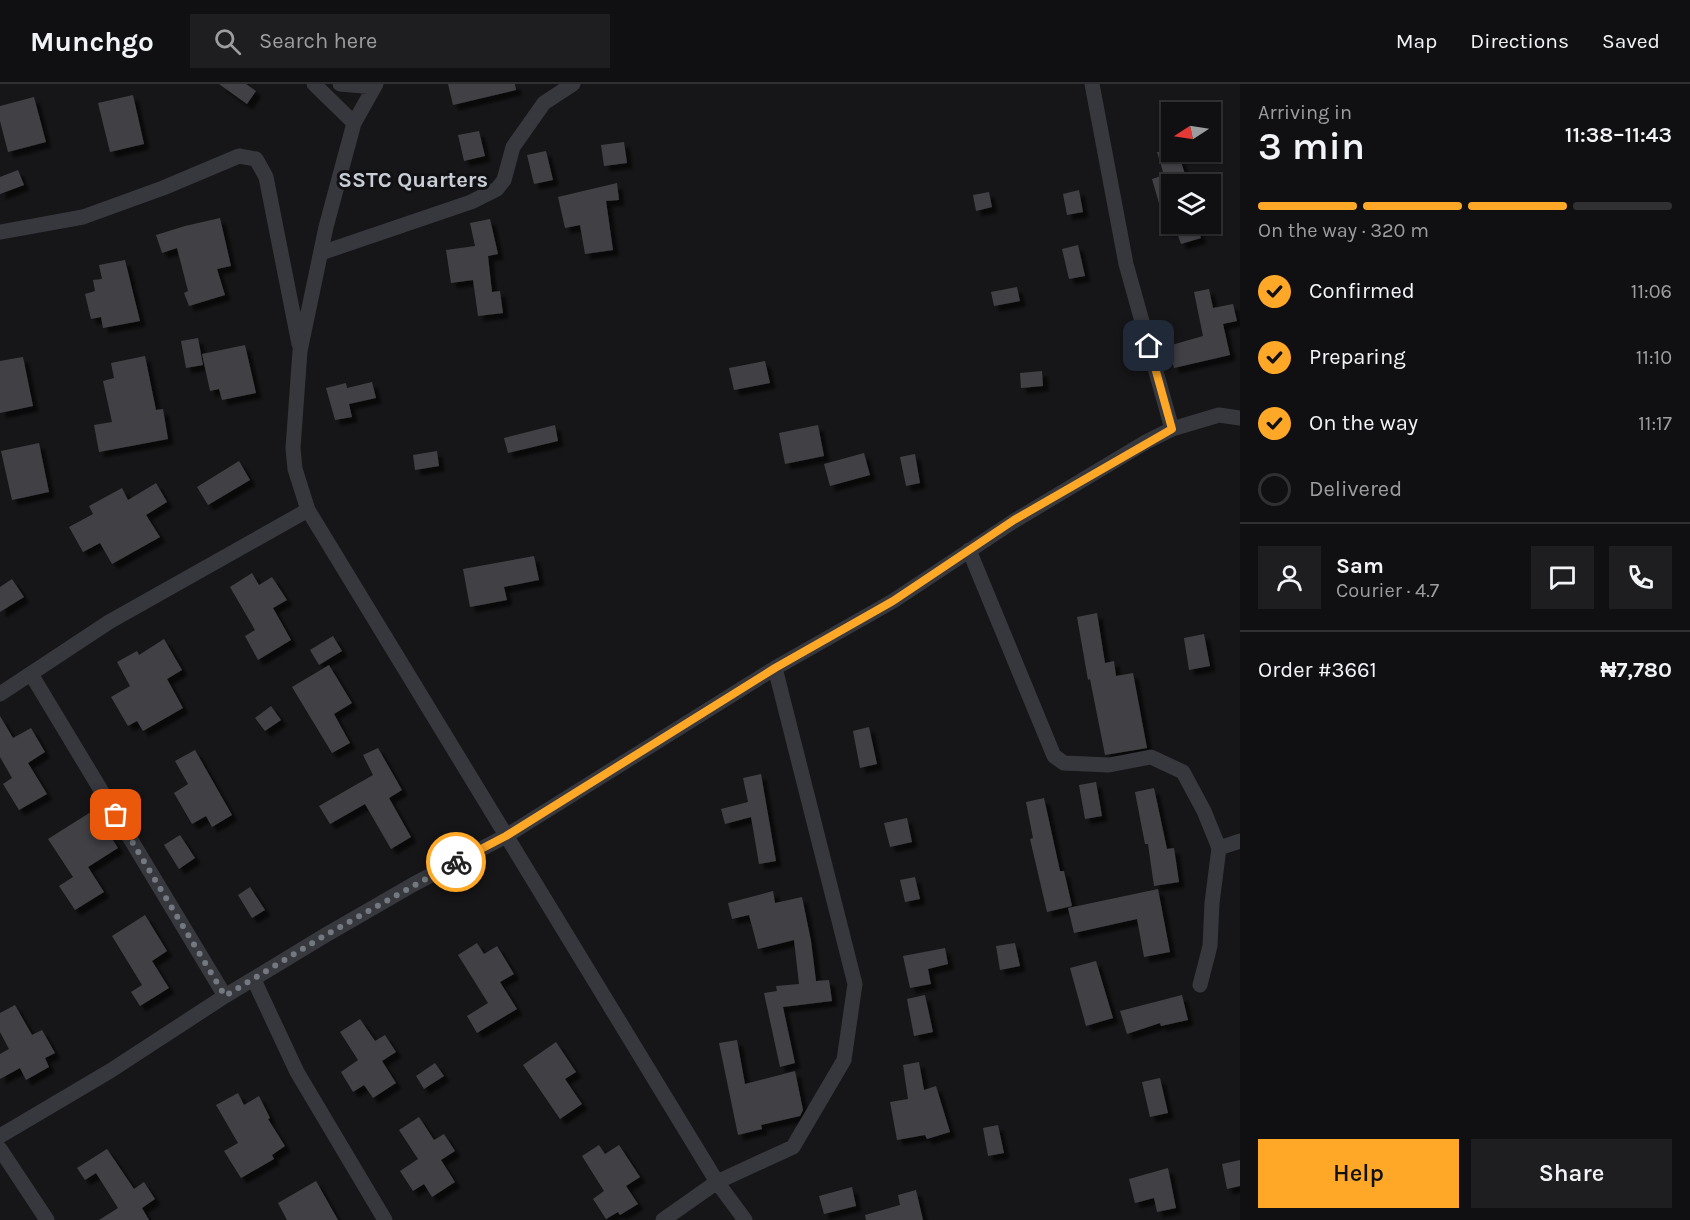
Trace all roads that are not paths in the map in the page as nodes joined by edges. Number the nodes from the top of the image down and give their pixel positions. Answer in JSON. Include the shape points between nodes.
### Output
{"nodes":[{"id":1,"x":314,"y":84,"type":"edge"},
{"id":2,"x":340,"y":84,"type":"edge"},
{"id":3,"x":573,"y":84,"type":"edge"},
{"id":4,"x":1092,"y":84,"type":"edge"},
{"id":5,"x":375,"y":86,"type":"edge"},
{"id":6,"x":354,"y":123,"type":"junction"},
{"id":7,"x":0,"y":232,"type":"edge"},
{"id":8,"x":321,"y":253,"type":"junction"},
{"id":9,"x":300,"y":351,"type":"junction"},
{"id":10,"x":1240,"y":418,"type":"edge"},
{"id":11,"x":1172,"y":429,"type":"junction"},
{"id":12,"x":308,"y":510,"type":"junction"},
{"id":13,"x":969,"y":550,"type":"junction"},
{"id":14,"x":775,"y":668,"type":"junction"},
{"id":15,"x":31,"y":674,"type":"junction"},
{"id":16,"x":0,"y":694,"type":"edge"},
{"id":17,"x":506,"y":836,"type":"junction"},
{"id":18,"x":1240,"y":841,"type":"edge"},
{"id":19,"x":1219,"y":848,"type":"junction"},
{"id":20,"x":254,"y":980,"type":"junction"},
{"id":21,"x":1200,"y":985,"type":"dead end"},
{"id":22,"x":225,"y":996,"type":"junction"},
{"id":23,"x":0,"y":1136,"type":"edge"},
{"id":24,"x":0,"y":1149,"type":"edge"},
{"id":25,"x":717,"y":1182,"type":"junction"},
{"id":26,"x":47,"y":1220,"type":"edge"},
{"id":27,"x":385,"y":1220,"type":"edge"},
{"id":28,"x":663,"y":1220,"type":"edge"},
{"id":29,"x":745,"y":1220,"type":"edge"}],
"edges":[{"from":1,"to":6,"type":"street"},
{"from":2,"to":5,"type":"street"},
{"from":3,"to":8,"type":"street","via":[[544,103],[513,147],[504,180],[497,189],[471,202]]},
{"from":4,"to":11,"type":"street","via":[[1126,264]]},
{"from":5,"to":6,"type":"street"},
{"from":6,"to":8,"type":"street"},
{"from":7,"to":9,"type":"street","via":[[83,217],[239,156],[256,159],[266,177]]},
{"from":8,"to":9,"type":"street"},
{"from":9,"to":12,"type":"street","via":[[293,448]]},
{"from":10,"to":11,"type":"street","via":[[1219,416]]},
{"from":11,"to":13,"type":"street"},
{"from":12,"to":15,"type":"street","via":[[109,622]]},
{"from":12,"to":17,"type":"street"},
{"from":13,"to":14,"type":"street","via":[[893,601]]},
{"from":13,"to":19,"type":"street","via":[[1054,756],[1064,763],[1109,765],[1151,757],[1183,772]]},
{"from":14,"to":17,"type":"street"},
{"from":14,"to":25,"type":"street","via":[[855,984],[844,1060],[793,1147]]},
{"from":15,"to":16,"type":"street"},
{"from":15,"to":22,"type":"street"},
{"from":17,"to":20,"type":"street","via":[[414,884]]},
{"from":17,"to":25,"type":"street"},
{"from":18,"to":19,"type":"street"},
{"from":19,"to":21,"type":"street","via":[[1210,946]]},
{"from":20,"to":22,"type":"street"},
{"from":20,"to":27,"type":"street","via":[[297,1072]]},
{"from":22,"to":23,"type":"street"},
{"from":24,"to":26,"type":"street"},
{"from":25,"to":28,"type":"street"},
{"from":25,"to":29,"type":"street"}]}
